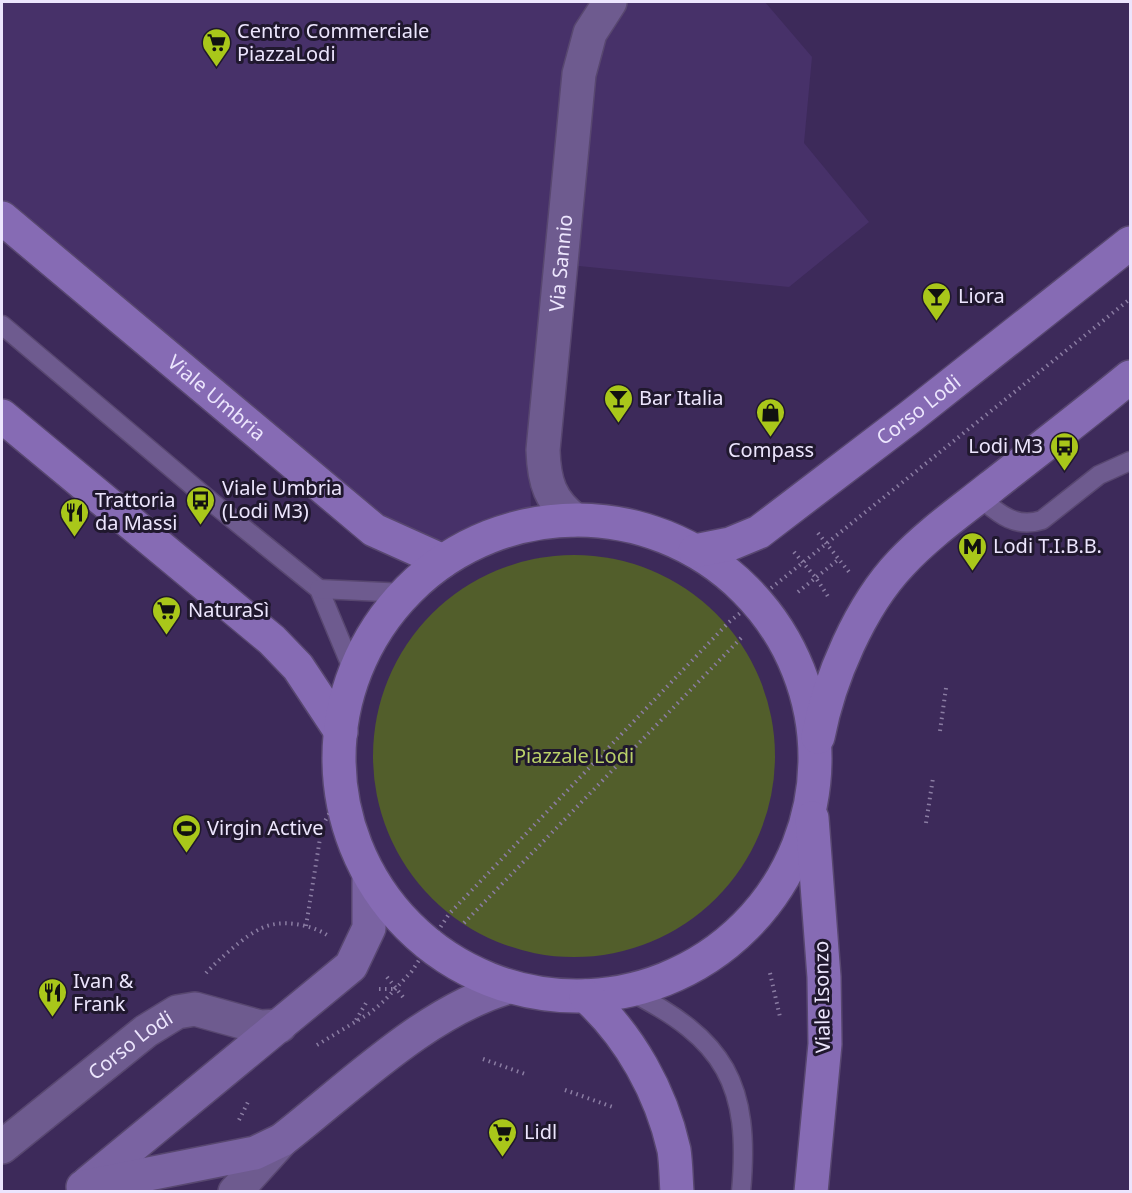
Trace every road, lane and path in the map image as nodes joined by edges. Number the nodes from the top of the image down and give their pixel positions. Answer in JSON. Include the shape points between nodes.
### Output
{"nodes":[{"id":1,"x":610,"y":2,"type":"edge"},
{"id":2,"x":2,"y":218,"type":"edge"},
{"id":3,"x":1131,"y":243,"type":"edge"},
{"id":4,"x":1131,"y":299,"type":"edge"},
{"id":5,"x":2,"y":325,"type":"edge"},
{"id":6,"x":1131,"y":377,"type":"edge"},
{"id":7,"x":2,"y":416,"type":"edge"},
{"id":8,"x":1131,"y":461,"type":"edge"},
{"id":9,"x":979,"y":497,"type":"junction"},
{"id":10,"x":575,"y":520,"type":"junction"},
{"id":11,"x":813,"y":526,"type":"dead end"},
{"id":12,"x":759,"y":532,"type":"junction"},
{"id":13,"x":827,"y":544,"type":"junction"},
{"id":14,"x":695,"y":551,"type":"junction"},
{"id":15,"x":839,"y":559,"type":"junction"},
{"id":16,"x":443,"y":561,"type":"junction"},
{"id":17,"x":802,"y":563,"type":"junction"},
{"id":18,"x":852,"y":576,"type":"dead end"},
{"id":19,"x":816,"y":578,"type":"junction"},
{"id":20,"x":320,"y":588,"type":"junction"},
{"id":21,"x":406,"y":592,"type":"junction"},
{"id":22,"x":798,"y":592,"type":"dead end"},
{"id":23,"x":756,"y":601,"type":"junction"},
{"id":24,"x":833,"y":604,"type":"dead end"},
{"id":25,"x":742,"y":637,"type":"dead end"},
{"id":26,"x":354,"y":673,"type":"junction"},
{"id":27,"x":946,"y":688,"type":"dead end"},
{"id":28,"x":940,"y":731,"type":"dead end"},
{"id":29,"x":341,"y":732,"type":"junction"},
{"id":30,"x":815,"y":754,"type":"junction"},
{"id":31,"x":933,"y":778,"type":"dead end"},
{"id":32,"x":342,"y":792,"type":"junction"},
{"id":33,"x":810,"y":802,"type":"junction"},
{"id":34,"x":926,"y":823,"type":"dead end"},
{"id":35,"x":369,"y":875,"type":"junction"},
{"id":36,"x":464,"y":923,"type":"dead end"},
{"id":37,"x":306,"y":926,"type":"junction"},
{"id":38,"x":333,"y":943,"type":"dead end"},
{"id":39,"x":429,"y":945,"type":"junction"},
{"id":40,"x":384,"y":974,"type":"dead end"},
{"id":41,"x":770,"y":974,"type":"dead end"},
{"id":42,"x":509,"y":987,"type":"junction"},
{"id":43,"x":396,"y":988,"type":"junction"},
{"id":44,"x":629,"y":991,"type":"junction"},
{"id":45,"x":586,"y":996,"type":"junction"},
{"id":46,"x":408,"y":1003,"type":"dead end"},
{"id":47,"x":184,"y":1010,"type":"junction"},
{"id":48,"x":780,"y":1017,"type":"dead end"},
{"id":49,"x":280,"y":1026,"type":"junction"},
{"id":50,"x":313,"y":1048,"type":"dead end"},
{"id":51,"x":483,"y":1059,"type":"dead end"},
{"id":52,"x":525,"y":1074,"type":"dead end"},
{"id":53,"x":565,"y":1090,"type":"dead end"},
{"id":54,"x":252,"y":1096,"type":"dead end"},
{"id":55,"x":613,"y":1107,"type":"dead end"},
{"id":56,"x":235,"y":1130,"type":"dead end"},
{"id":57,"x":282,"y":1140,"type":"junction"},
{"id":58,"x":2,"y":1147,"type":"edge"},
{"id":59,"x":80,"y":1189,"type":"edge"},
{"id":60,"x":235,"y":1191,"type":"edge"},
{"id":61,"x":677,"y":1191,"type":"edge"},
{"id":62,"x":741,"y":1191,"type":"edge"},
{"id":63,"x":811,"y":1191,"type":"edge"}],
"edges":[{"from":1,"to":10,"type":"street","name":"Via Sannio","via":[[590,33],[579,74],[543,450],[544,474],[551,494]]},
{"from":2,"to":16,"type":"main road","name":"Viale Umbria","via":[[374,530]]},
{"from":3,"to":12,"type":"main road","name":"Corso Lodi"},
{"from":4,"to":13,"type":"path"},
{"from":5,"to":20,"type":"lane"},
{"from":6,"to":9,"type":"main road"},
{"from":7,"to":29,"type":"main road","via":[[272,640],[298,667]]},
{"from":8,"to":9,"type":"lane","via":[[1099,475],[1034,523],[1014,522]]},
{"from":9,"to":30,"type":"main road","via":[[900,564],[872,602],[835,675]]},
{"from":10,"to":14,"type":"main road","via":[[635,527]]},
{"from":10,"to":16,"type":"main road","via":[[503,531]]},
{"from":11,"to":13,"type":"path"},
{"from":12,"to":14,"type":"main road","name":"Corso Lodi","via":[[730,544]]},
{"from":12,"to":17,"type":"path","via":[[783,540]]},
{"from":13,"to":15,"type":"path"},
{"from":13,"to":17,"type":"path"},
{"from":14,"to":23,"type":"main road","via":[[728,573]]},
{"from":15,"to":18,"type":"path"},
{"from":15,"to":19,"type":"path"},
{"from":16,"to":21,"type":"main road"},
{"from":17,"to":19,"type":"path"},
{"from":17,"to":23,"type":"path"},
{"from":19,"to":22,"type":"path"},
{"from":19,"to":24,"type":"path"},
{"from":20,"to":21,"type":"lane"},
{"from":20,"to":26,"type":"lane"},
{"from":21,"to":26,"type":"main road","via":[[373,635]]},
{"from":23,"to":30,"type":"main road","via":[[794,660],[805,690]]},
{"from":23,"to":39,"type":"path","via":[[729,622],[457,905]]},
{"from":25,"to":36,"type":"path"},
{"from":26,"to":29,"type":"main road"},
{"from":27,"to":28,"type":"path"},
{"from":29,"to":32,"type":"main road"},
{"from":30,"to":33,"type":"main road"},
{"from":31,"to":34,"type":"path"},
{"from":32,"to":35,"type":"main road","via":[[349,827]]},
{"from":32,"to":37,"type":"path","via":[[322,825]]},
{"from":33,"to":44,"type":"main road","via":[[788,867],[755,916],[704,959],[663,980]]},
{"from":33,"to":63,"type":"main road","name":"Viale Isonzo","via":[[824,977],[825,1044]]},
{"from":35,"to":39,"type":"main road","via":[[396,914]]},
{"from":35,"to":49,"type":"main road","via":[[369,928],[357,956],[338,979]]},
{"from":37,"to":38,"type":"path","via":[[317,929]]},
{"from":37,"to":47,"type":"path","via":[[260,928],[202,977]]},
{"from":39,"to":42,"type":"main road","via":[[470,972]]},
{"from":39,"to":43,"type":"path"},
{"from":40,"to":43,"type":"path"},
{"from":41,"to":48,"type":"path"},
{"from":42,"to":45,"type":"main road","via":[[542,994]]},
{"from":42,"to":57,"type":"main road","via":[[483,995],[427,1027]]},
{"from":43,"to":46,"type":"path"},
{"from":43,"to":50,"type":"path","via":[[370,1013]]},
{"from":44,"to":45,"type":"main road"},
{"from":44,"to":62,"type":"lane","via":[[685,1024],[709,1045],[728,1071],[744,1136]]},
{"from":45,"to":61,"type":"main road","via":[[605,1013],[635,1053],[665,1120],[674,1152]]},
{"from":47,"to":49,"type":"street","name":"Corso Lodi","via":[[205,1011],[260,1027]]},
{"from":47,"to":58,"type":"street","name":"Corso Lodi","via":[[146,1031]]},
{"from":49,"to":59,"type":"main road"},
{"from":51,"to":52,"type":"path"},
{"from":53,"to":55,"type":"path"},
{"from":54,"to":56,"type":"path"},
{"from":57,"to":59,"type":"main road","via":[[255,1153]]},
{"from":57,"to":60,"type":"street"}]}
